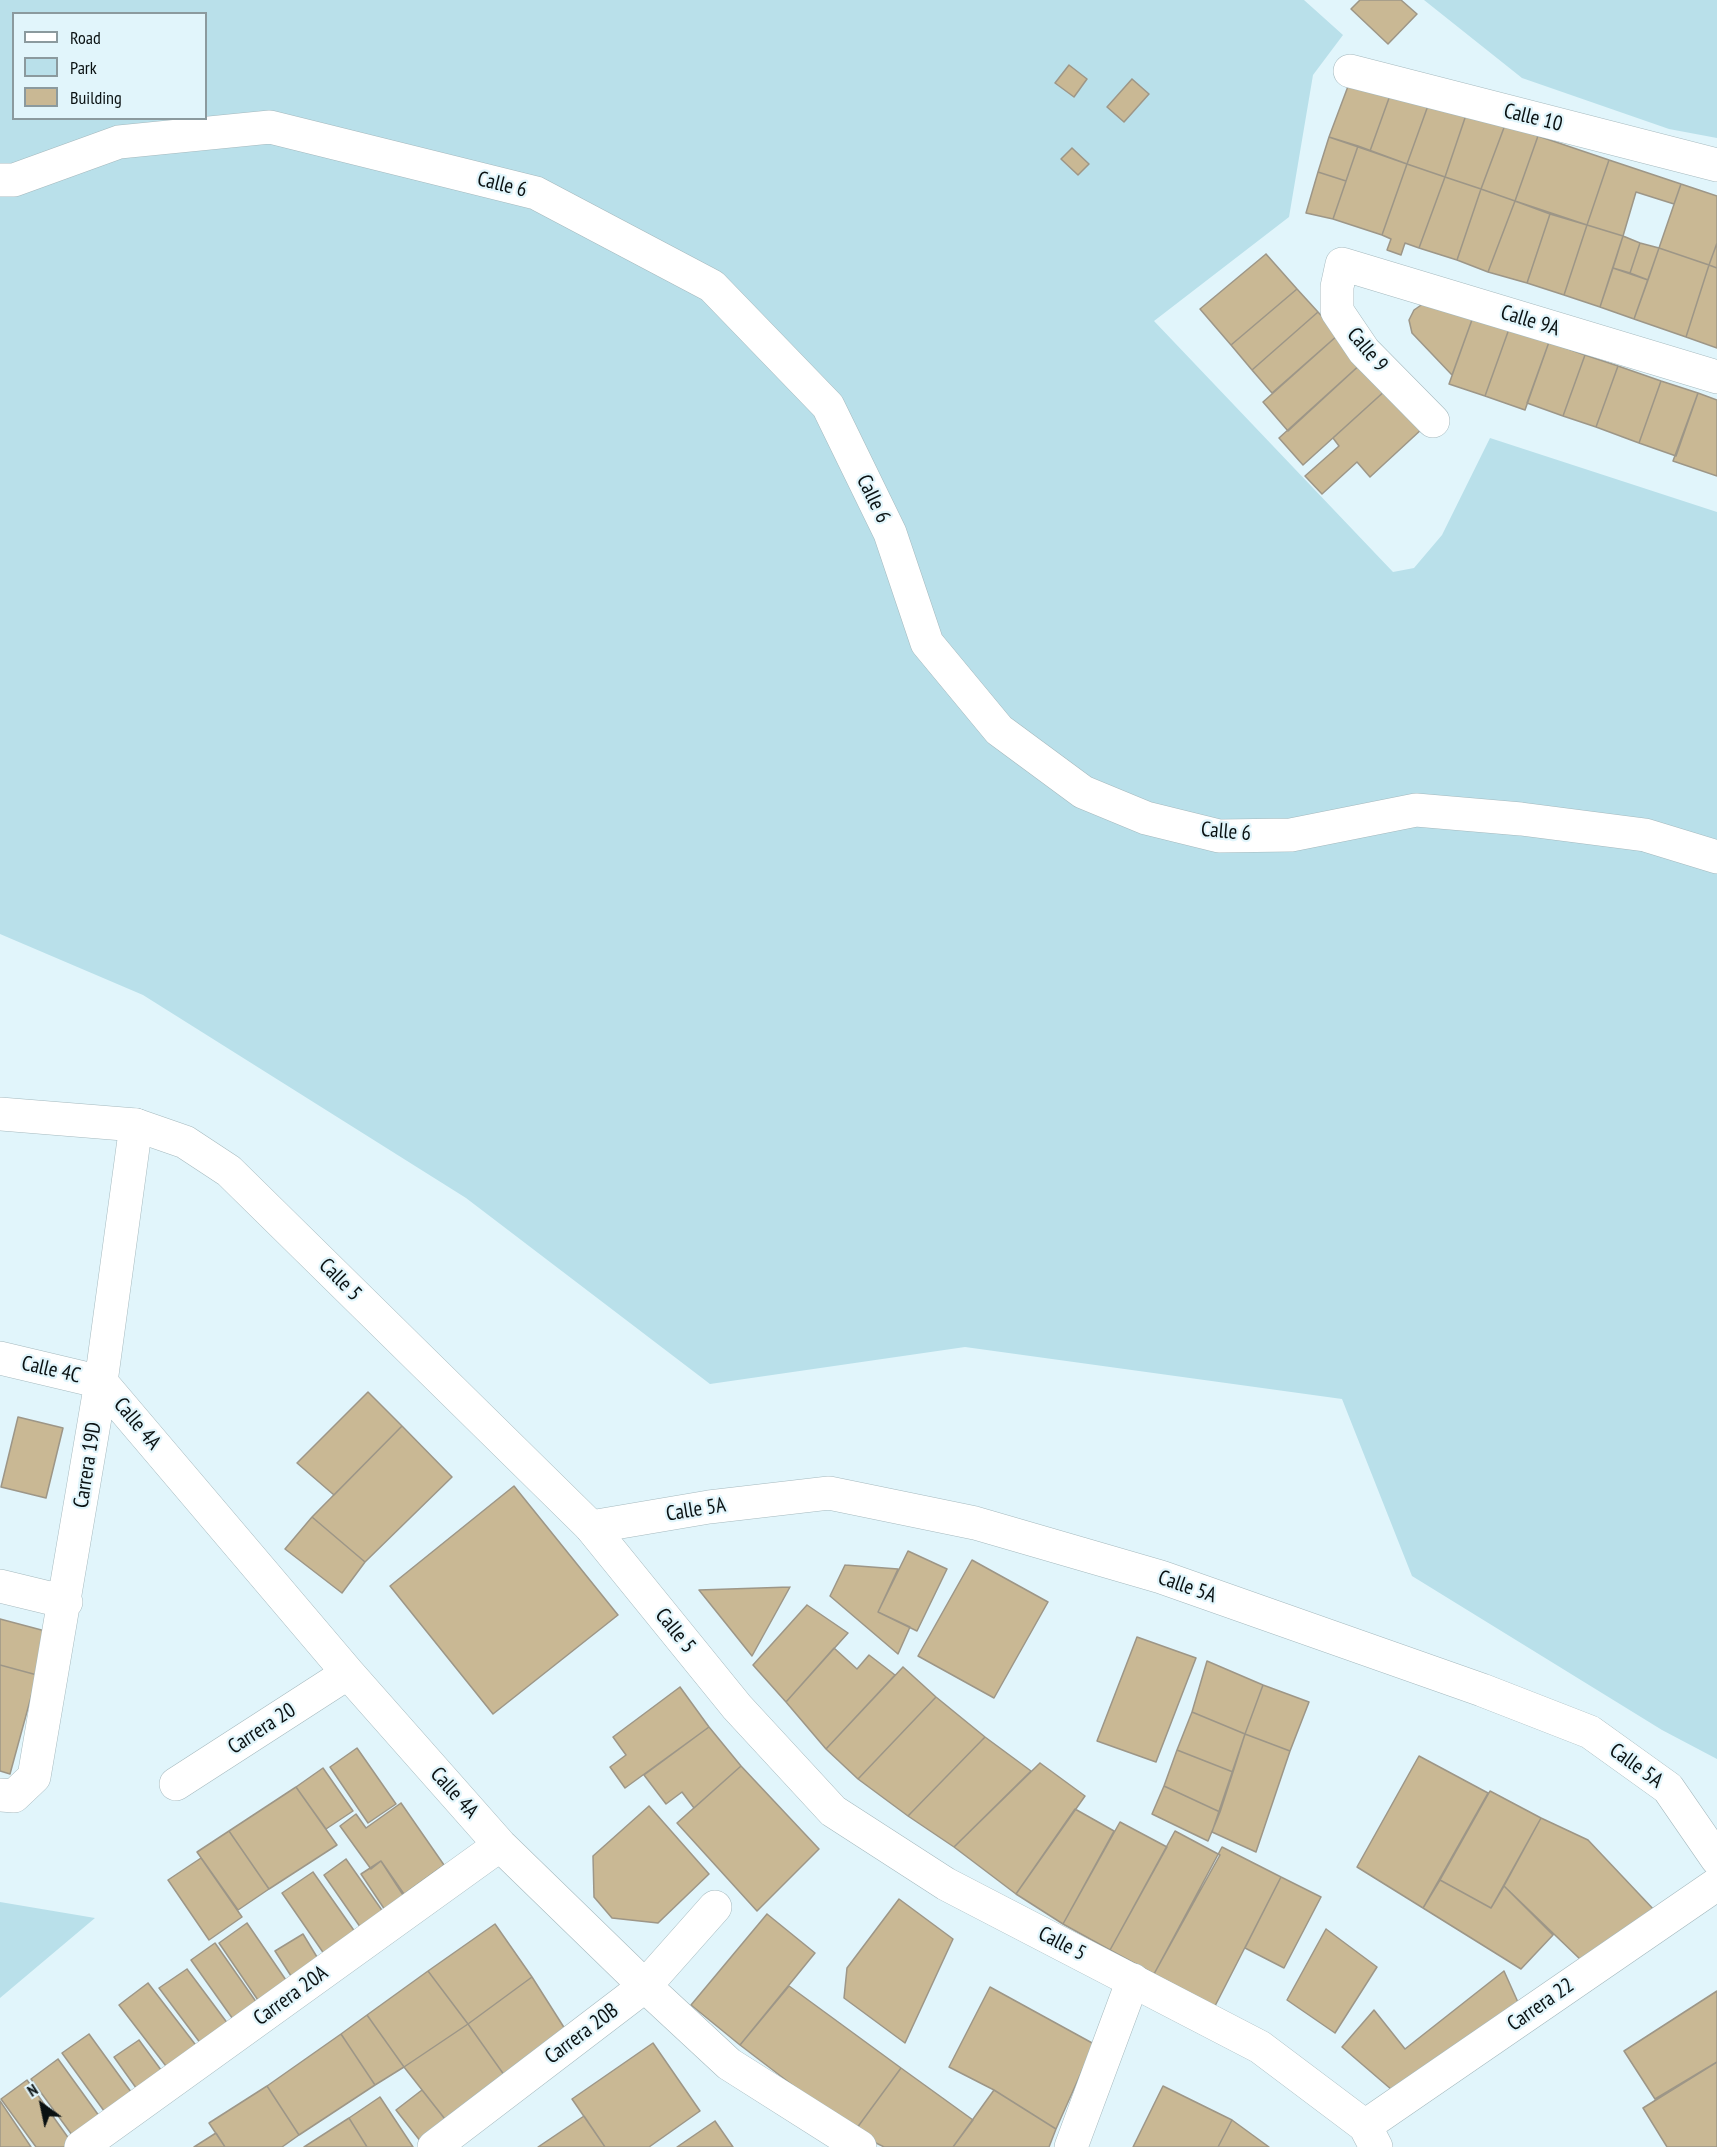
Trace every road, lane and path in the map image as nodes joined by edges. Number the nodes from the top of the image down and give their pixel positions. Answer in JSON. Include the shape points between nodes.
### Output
{"nodes":[{"id":1,"x":1350,"y":71,"type":"dead end"},
{"id":2,"x":1717,"y":165,"type":"edge"},
{"id":3,"x":0,"y":180,"type":"edge"},
{"id":4,"x":1342,"y":264,"type":"joint"},
{"id":5,"x":1717,"y":377,"type":"edge"},
{"id":6,"x":1433,"y":421,"type":"dead end"},
{"id":7,"x":1717,"y":857,"type":"edge"},
{"id":8,"x":0,"y":1114,"type":"edge"},
{"id":9,"x":136,"y":1125,"type":"junction"},
{"id":10,"x":0,"y":1358,"type":"edge"},
{"id":11,"x":101,"y":1382,"type":"junction"},
{"id":12,"x":591,"y":1527,"type":"junction"},
{"id":13,"x":0,"y":1586,"type":"edge"},
{"id":14,"x":66,"y":1602,"type":"junction"},
{"id":15,"x":348,"y":1673,"type":"junction"},
{"id":16,"x":176,"y":1784,"type":"dead end"},
{"id":17,"x":7,"y":1796,"type":"edge"},
{"id":18,"x":501,"y":1845,"type":"junction"},
{"id":19,"x":1717,"y":1858,"type":"edge"},
{"id":20,"x":1717,"y":1884,"type":"edge"},
{"id":21,"x":715,"y":1907,"type":"dead end"},
{"id":22,"x":1133,"y":1980,"type":"junction"},
{"id":23,"x":645,"y":1986,"type":"junction"},
{"id":24,"x":1370,"y":2137,"type":"edge"},
{"id":25,"x":851,"y":2145,"type":"edge"},
{"id":26,"x":81,"y":2147,"type":"edge"},
{"id":27,"x":434,"y":2147,"type":"edge"},
{"id":28,"x":1071,"y":2147,"type":"edge"}],
"edges":[{"from":1,"to":2,"type":"street","name":"Calle 10"},
{"from":3,"to":7,"type":"street","name":"Calle 6","via":[[14,180],[118,142],[270,128],[536,193],[712,286],[828,406],[890,533],[927,643],[999,730],[1083,792],[1146,818],[1219,836],[1291,835],[1416,810],[1645,835]]},
{"from":4,"to":5,"type":"street","name":"Calle 9A"},
{"from":4,"to":6,"type":"street","name":"Calle 9","via":[[1337,311],[1364,351]]},
{"from":8,"to":9,"type":"street","name":"Calle 5"},
{"from":9,"to":11,"type":"street","name":"Carrera 19D"},
{"from":9,"to":12,"type":"street","name":"Calle 5","via":[[185,1142],[229,1171]]},
{"from":10,"to":11,"type":"street","name":"Calle 4C"},
{"from":11,"to":14,"type":"street","name":"Carrera 19D"},
{"from":11,"to":15,"type":"street","name":"Calle 4A"},
{"from":12,"to":19,"type":"street","name":"Calle 5A","via":[[709,1507],[829,1493],[975,1523],[1139,1571],[1482,1690],[1590,1732],[1668,1788]]},
{"from":12,"to":22,"type":"street","name":"Calle 5","via":[[737,1707],[833,1811],[946,1884]]},
{"from":13,"to":14,"type":"street"},
{"from":14,"to":17,"type":"street","name":"Carrera 19D","via":[[34,1777]]},
{"from":15,"to":16,"type":"street","name":"Carrera 20"},
{"from":15,"to":18,"type":"street","name":"Calle 4A"},
{"from":18,"to":23,"type":"street","name":"Calle 4A"},
{"from":18,"to":26,"type":"street","name":"Carrera 20A"},
{"from":20,"to":24,"type":"street","name":"Carrera 22"},
{"from":21,"to":23,"type":"street","name":"Carrera 20B"},
{"from":22,"to":24,"type":"street","name":"Calle 5","via":[[1260,2047]]},
{"from":22,"to":28,"type":"street"},
{"from":23,"to":25,"type":"street","name":"Calle 4A","via":[[729,2064]]},
{"from":23,"to":27,"type":"street","name":"Carrera 20B"}]}
